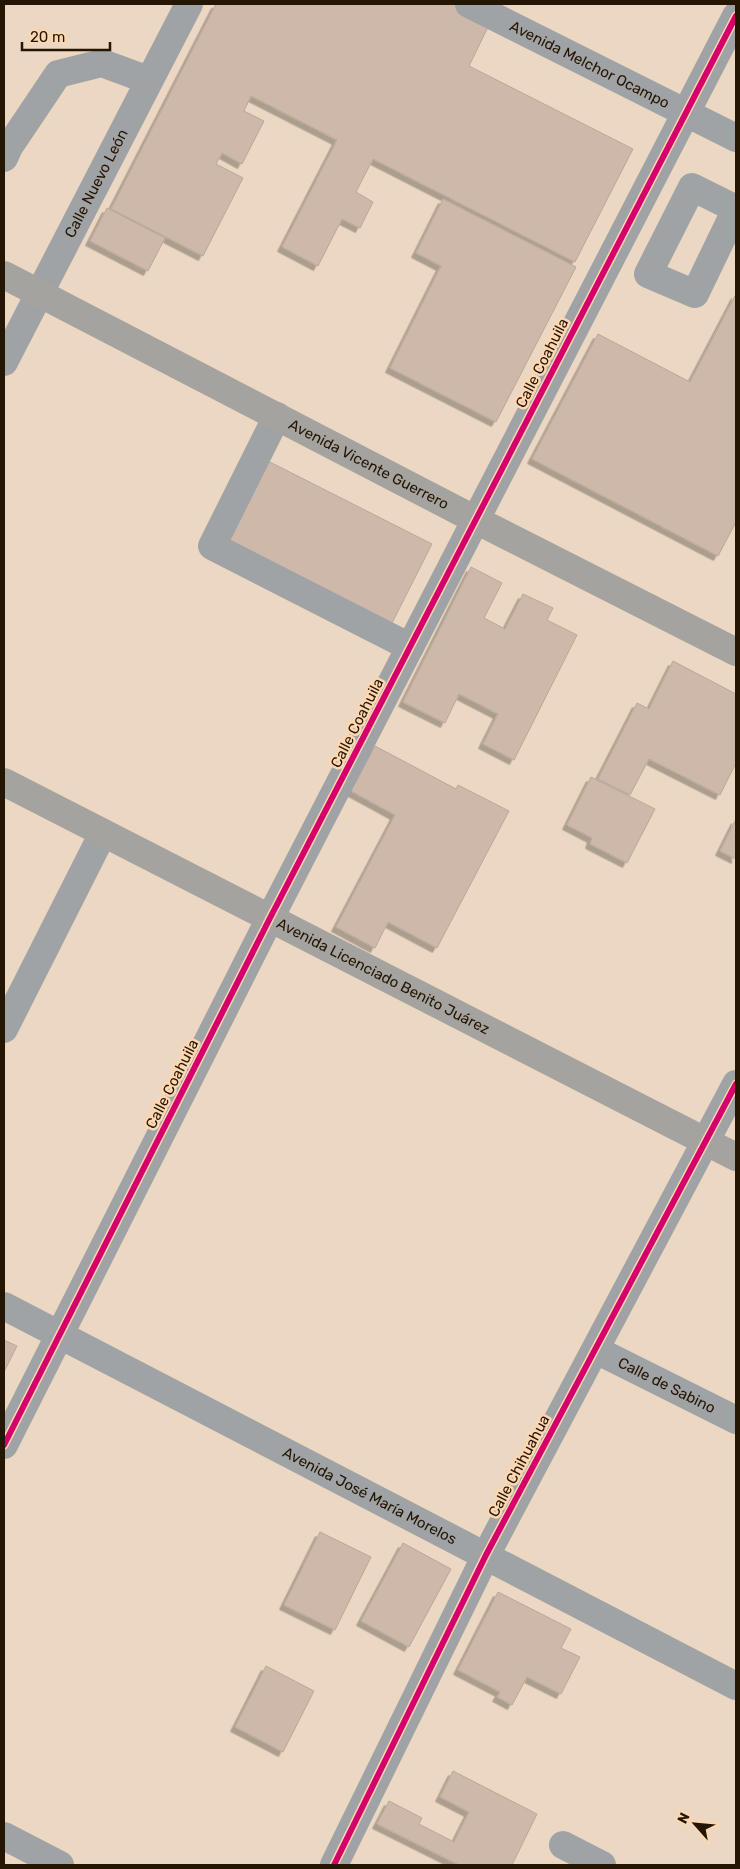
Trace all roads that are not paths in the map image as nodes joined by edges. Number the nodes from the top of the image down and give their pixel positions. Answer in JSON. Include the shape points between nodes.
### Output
{"nodes":[{"id":1,"x":189,"y":4,"type":"edge"},
{"id":2,"x":469,"y":4,"type":"edge"},
{"id":3,"x":736,"y":16,"type":"edge"},
{"id":4,"x":148,"y":80,"type":"junction"},
{"id":5,"x":686,"y":113,"type":"junction"},
{"id":6,"x":736,"y":138,"type":"edge"},
{"id":7,"x":4,"y":158,"type":"edge"},
{"id":8,"x":632,"y":218,"type":"junction"},
{"id":9,"x":668,"y":234,"type":"dead end"},
{"id":10,"x":4,"y":275,"type":"edge"},
{"id":11,"x":39,"y":293,"type":"junction"},
{"id":12,"x":4,"y":362,"type":"edge"},
{"id":13,"x":276,"y":416,"type":"junction"},
{"id":14,"x":476,"y":520,"type":"junction"},
{"id":15,"x":410,"y":647,"type":"junction"},
{"id":16,"x":736,"y":652,"type":"edge"},
{"id":17,"x":4,"y":782,"type":"edge"},
{"id":18,"x":103,"y":832,"type":"junction"},
{"id":19,"x":270,"y":918,"type":"junction"},
{"id":20,"x":4,"y":1029,"type":"edge"},
{"id":21,"x":736,"y":1084,"type":"edge"},
{"id":22,"x":706,"y":1142,"type":"junction"},
{"id":23,"x":736,"y":1157,"type":"edge"},
{"id":24,"x":4,"y":1306,"type":"edge"},
{"id":25,"x":60,"y":1335,"type":"junction"},
{"id":26,"x":596,"y":1350,"type":"junction"},
{"id":27,"x":736,"y":1420,"type":"edge"},
{"id":28,"x":4,"y":1444,"type":"edge"},
{"id":29,"x":486,"y":1555,"type":"junction"},
{"id":30,"x":736,"y":1686,"type":"edge"},
{"id":31,"x":4,"y":1836,"type":"edge"},
{"id":32,"x":563,"y":1845,"type":"dead end"},
{"id":33,"x":60,"y":1865,"type":"edge"},
{"id":34,"x":334,"y":1865,"type":"edge"},
{"id":35,"x":602,"y":1865,"type":"edge"}],
"edges":[{"from":1,"to":4,"type":"street","name":"Calle Nuevo León"},
{"from":2,"to":5,"type":"street","name":"Avenida Melchor Ocampo"},
{"from":3,"to":5,"type":"street","name":"Calle Coahuila"},
{"from":4,"to":7,"type":"street","via":[[102,63],[58,74]]},
{"from":4,"to":11,"type":"street","name":"Calle Nuevo León"},
{"from":5,"to":6,"type":"street","name":"Avenida Melchor Ocampo"},
{"from":5,"to":8,"type":"street","name":"Calle Coahuila"},
{"from":8,"to":9,"type":"street"},
{"from":8,"to":14,"type":"street","name":"Calle Coahuila"},
{"from":10,"to":11,"type":"main road","name":"Avenida Vicente Guerrero"},
{"from":11,"to":12,"type":"street","name":"Calle Nuevo León"},
{"from":11,"to":13,"type":"main road","name":"Avenida Vicente Guerrero"},
{"from":13,"to":14,"type":"main road","name":"Avenida Vicente Guerrero"},
{"from":13,"to":15,"type":"street","via":[[212,546]]},
{"from":14,"to":15,"type":"street","name":"Calle Coahuila"},
{"from":14,"to":16,"type":"main road","name":"Avenida Vicente Guerrero"},
{"from":15,"to":19,"type":"street","name":"Calle Coahuila"},
{"from":17,"to":18,"type":"main road","name":"Avenida Licenciado Benito Juárez"},
{"from":18,"to":19,"type":"main road","name":"Avenida Licenciado Benito Juárez"},
{"from":18,"to":20,"type":"street"},
{"from":19,"to":22,"type":"main road","name":"Avenida Licenciado Benito Juárez"},
{"from":19,"to":25,"type":"street","name":"Calle Coahuila"},
{"from":21,"to":22,"type":"street","name":"Calle Chihuahua"},
{"from":22,"to":23,"type":"main road","name":"Avenida Licenciado Benito Juárez"},
{"from":22,"to":26,"type":"street","name":"Calle Chihuahua"},
{"from":24,"to":25,"type":"street","name":"Avenida José María Morelos"},
{"from":25,"to":28,"type":"street","name":"Calle Coahuila"},
{"from":25,"to":29,"type":"street","name":"Avenida José María Morelos"},
{"from":26,"to":27,"type":"street","name":"Calle de Sabino"},
{"from":26,"to":29,"type":"street","name":"Calle Chihuahua"},
{"from":29,"to":30,"type":"street","name":"Avenida José María Morelos"},
{"from":29,"to":34,"type":"street","name":"Calle Chihuahua"},
{"from":31,"to":33,"type":"street"},
{"from":32,"to":35,"type":"street"}]}
